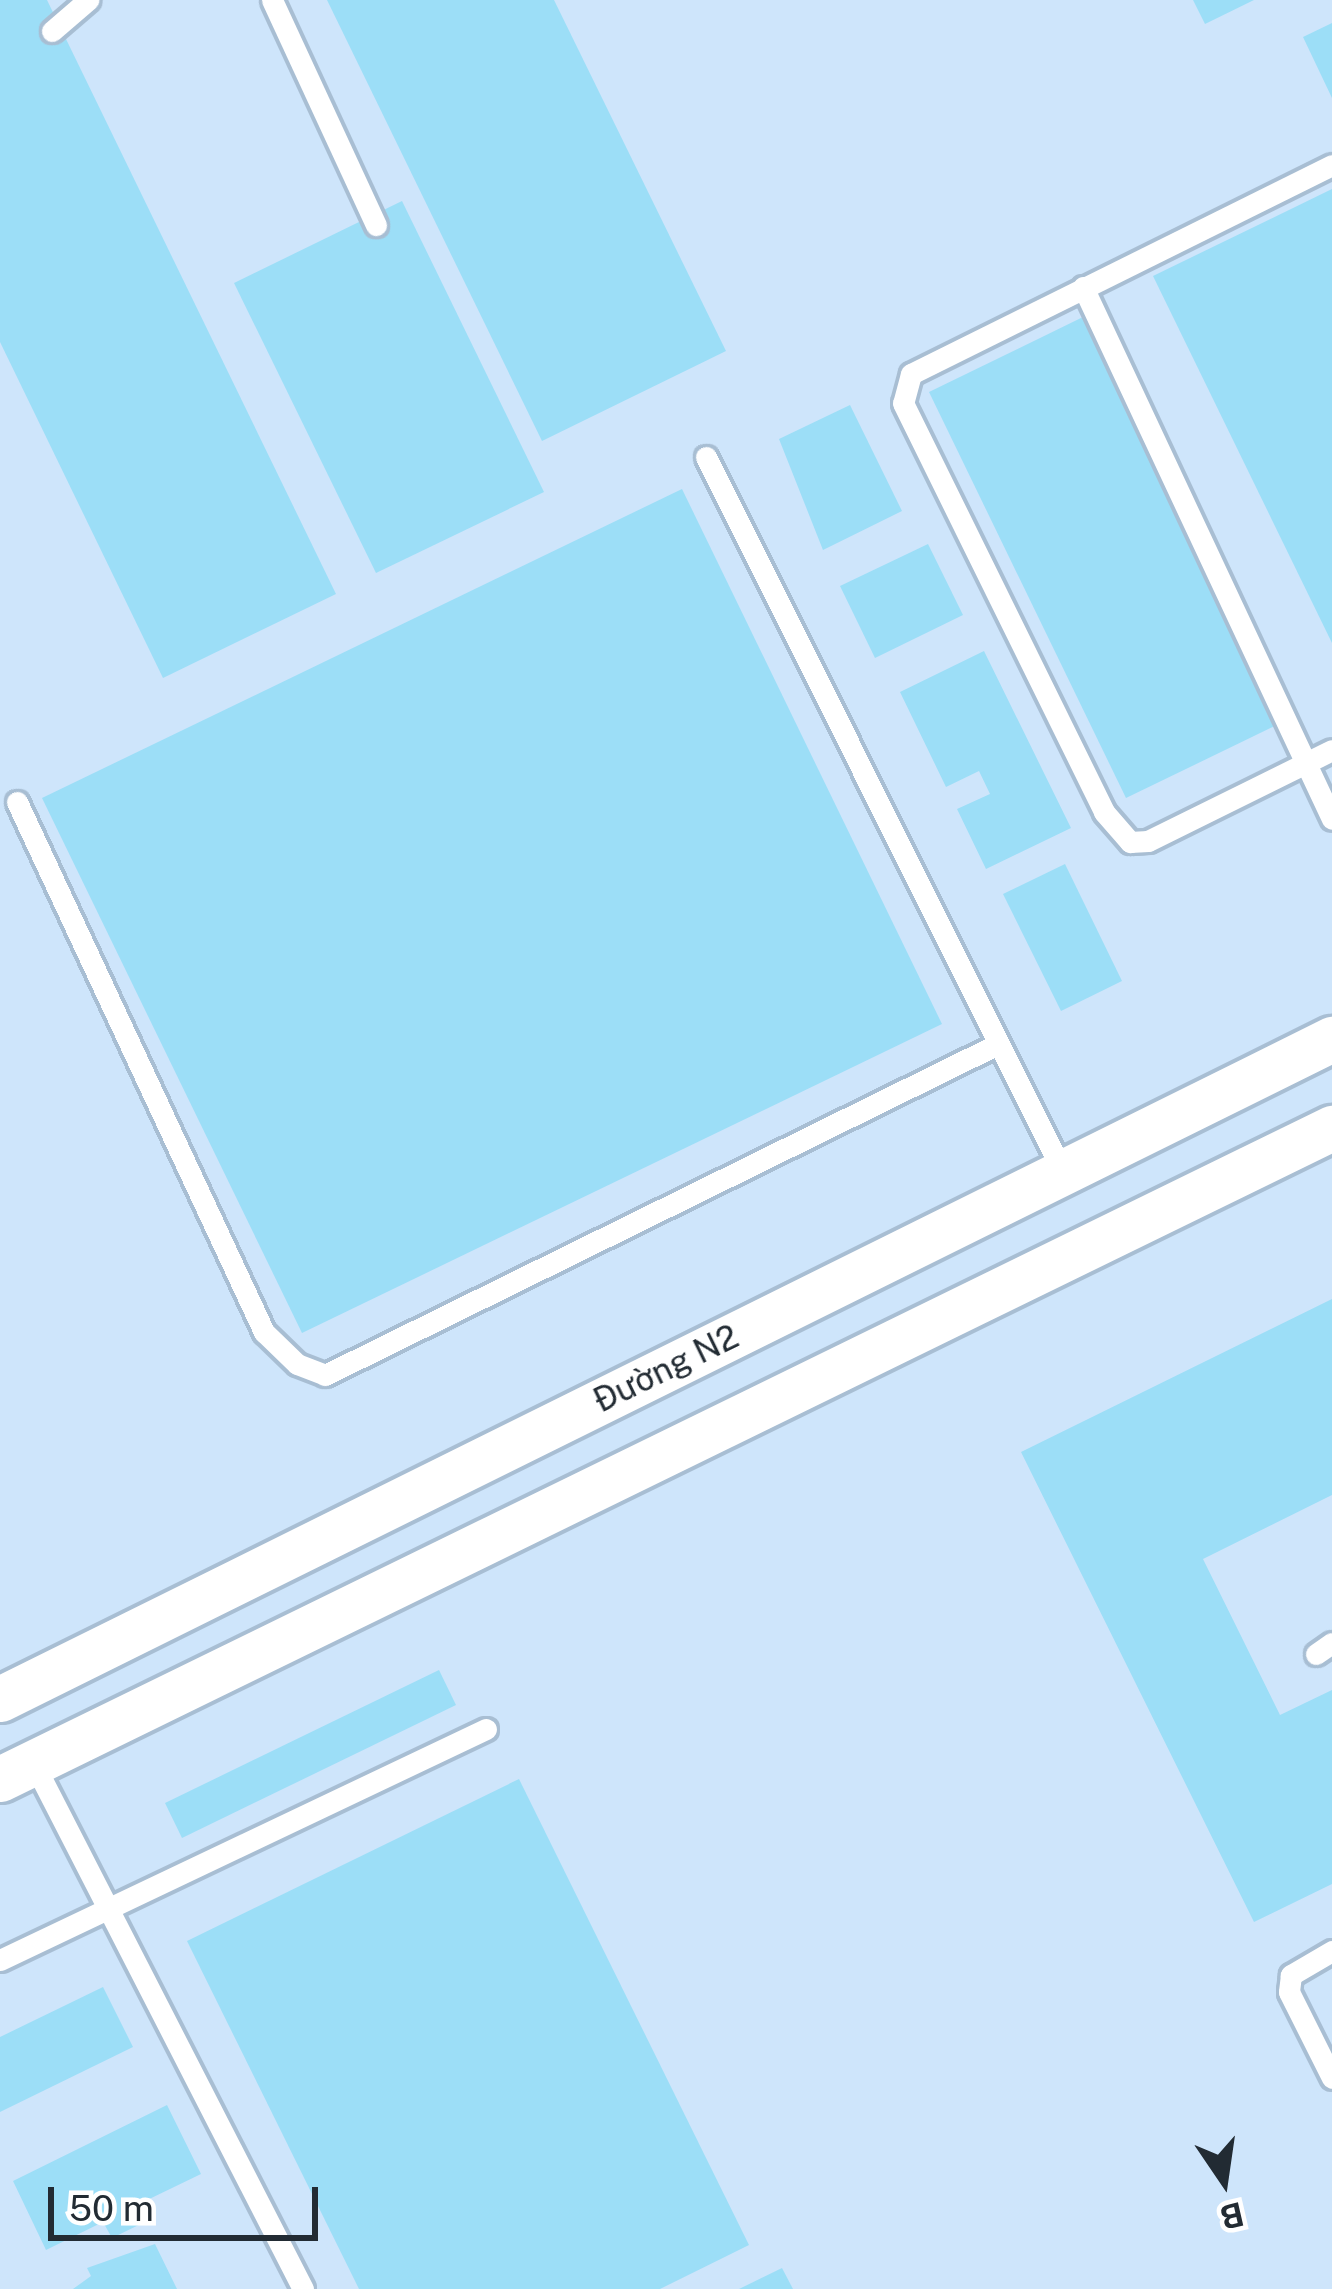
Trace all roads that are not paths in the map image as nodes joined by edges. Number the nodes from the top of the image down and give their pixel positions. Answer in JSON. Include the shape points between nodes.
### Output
{"nodes":[{"id":1,"x":88,"y":0,"type":"edge"},
{"id":2,"x":272,"y":0,"type":"edge"},
{"id":3,"x":52,"y":31,"type":"dead end"},
{"id":4,"x":1332,"y":164,"type":"edge"},
{"id":5,"x":376,"y":225,"type":"dead end"},
{"id":6,"x":1083,"y":287,"type":"junction"},
{"id":7,"x":706,"y":457,"type":"dead end"},
{"id":8,"x":1332,"y":750,"type":"edge"},
{"id":9,"x":1306,"y":763,"type":"junction"},
{"id":10,"x":17,"y":802,"type":"dead end"},
{"id":11,"x":1332,"y":819,"type":"edge"},
{"id":12,"x":1332,"y":1039,"type":"edge"},
{"id":13,"x":998,"y":1044,"type":"junction"},
{"id":14,"x":1332,"y":1128,"type":"edge"},
{"id":15,"x":1063,"y":1172,"type":"junction"},
{"id":16,"x":0,"y":1699,"type":"edge"},
{"id":17,"x":486,"y":1729,"type":"dead end"},
{"id":18,"x":17,"y":1771,"type":"edge"},
{"id":19,"x":107,"y":1907,"type":"junction"},
{"id":20,"x":1332,"y":1951,"type":"edge"},
{"id":21,"x":0,"y":1960,"type":"edge"},
{"id":22,"x":1332,"y":2078,"type":"edge"},
{"id":23,"x":303,"y":2289,"type":"edge"}],
"edges":[{"from":1,"to":3,"type":"lane"},
{"from":2,"to":5,"type":"lane"},
{"from":4,"to":6,"type":"lane"},
{"from":6,"to":9,"type":"lane"},
{"from":6,"to":9,"type":"lane","via":[[911,374],[903,403],[1114,827],[1130,842],[1148,841]]},
{"from":7,"to":13,"type":"lane"},
{"from":8,"to":9,"type":"lane"},
{"from":9,"to":11,"type":"lane"},
{"from":10,"to":13,"type":"lane","via":[[264,1332],[297,1364],[325,1375]]},
{"from":12,"to":15,"type":"street","name":"Đường N2"},
{"from":13,"to":15,"type":"lane"},
{"from":14,"to":18,"type":"street"},
{"from":15,"to":16,"type":"street","name":"Đường N2"},
{"from":17,"to":19,"type":"lane"},
{"from":18,"to":19,"type":"lane"},
{"from":19,"to":21,"type":"lane"},
{"from":19,"to":23,"type":"lane"},
{"from":20,"to":22,"type":"lane","via":[[1291,1975],[1289,1992]]}]}
